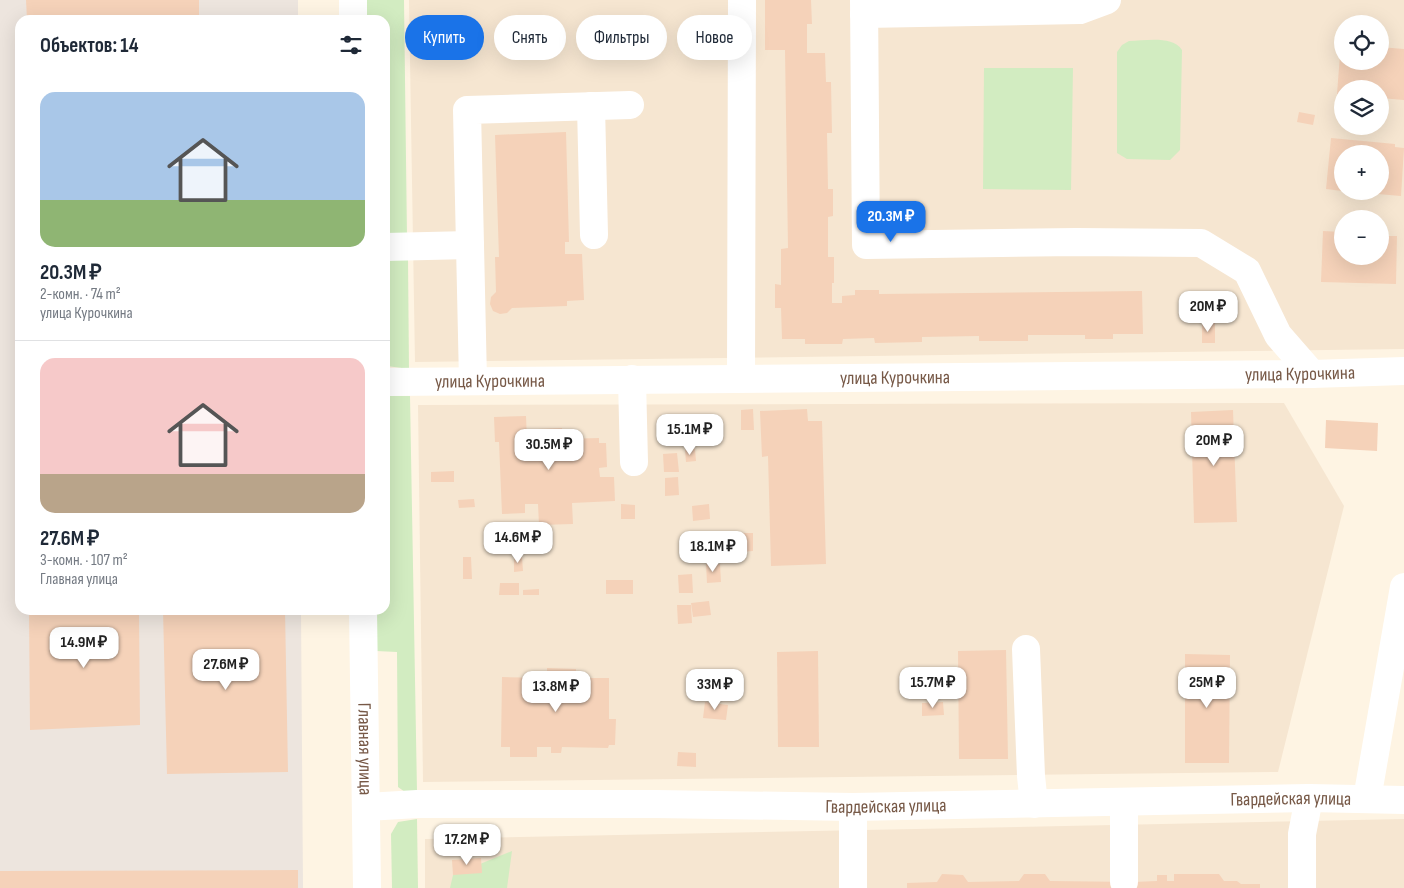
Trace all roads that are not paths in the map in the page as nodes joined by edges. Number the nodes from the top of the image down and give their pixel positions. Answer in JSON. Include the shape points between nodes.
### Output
{"nodes":[{"id":1,"x":353,"y":0,"type":"edge"},
{"id":2,"x":742,"y":0,"type":"edge"},
{"id":3,"x":1106,"y":0,"type":"edge"},
{"id":4,"x":864,"y":7,"type":"edge"},
{"id":5,"x":353,"y":15,"type":"edge"},
{"id":6,"x":591,"y":106,"type":"junction"},
{"id":7,"x":630,"y":106,"type":"dead end"},
{"id":8,"x":594,"y":235,"type":"dead end"},
{"id":9,"x":470,"y":245,"type":"junction"},
{"id":10,"x":390,"y":247,"type":"edge"},
{"id":11,"x":1404,"y":370,"type":"edge"},
{"id":12,"x":1312,"y":374,"type":"junction"},
{"id":13,"x":741,"y":378,"type":"junction"},
{"id":14,"x":632,"y":379,"type":"junction"},
{"id":15,"x":473,"y":381,"type":"junction"},
{"id":16,"x":390,"y":382,"type":"edge"},
{"id":17,"x":634,"y":462,"type":"dead end"},
{"id":18,"x":1403,"y":595,"type":"edge"},
{"id":19,"x":363,"y":615,"type":"edge"},
{"id":20,"x":1026,"y":649,"type":"dead end"},
{"id":21,"x":1309,"y":798,"type":"junction"},
{"id":22,"x":1367,"y":799,"type":"junction"},
{"id":23,"x":1404,"y":800,"type":"edge"},
{"id":24,"x":1124,"y":803,"type":"junction"},
{"id":25,"x":1034,"y":804,"type":"junction"},
{"id":26,"x":367,"y":807,"type":"junction"},
{"id":27,"x":853,"y":807,"type":"junction"},
{"id":28,"x":1124,"y":882,"type":"dead end"},
{"id":29,"x":367,"y":888,"type":"edge"},
{"id":30,"x":853,"y":888,"type":"edge"},
{"id":31,"x":1302,"y":888,"type":"edge"}],
"edges":[{"from":1,"to":5,"type":"street"},
{"from":2,"to":13,"type":"street"},
{"from":3,"to":4,"type":"street","via":[[1080,10]]},
{"from":4,"to":12,"type":"street","via":[[866,245],[1201,243],[1248,271],[1278,335]]},
{"from":6,"to":7,"type":"street"},
{"from":6,"to":8,"type":"street"},
{"from":6,"to":9,"type":"street","via":[[467,110]]},
{"from":9,"to":10,"type":"street"},
{"from":9,"to":15,"type":"street"},
{"from":11,"to":12,"type":"street","name":"улица Курочкина"},
{"from":12,"to":13,"type":"street","name":"улица Курочкина"},
{"from":13,"to":14,"type":"street","name":"улица Курочкина"},
{"from":14,"to":15,"type":"street","name":"улица Курочкина"},
{"from":14,"to":17,"type":"street"},
{"from":15,"to":16,"type":"street","name":"улица Курочкина"},
{"from":18,"to":22,"type":"street"},
{"from":19,"to":26,"type":"street","name":"Главная улица"},
{"from":20,"to":25,"type":"street"},
{"from":21,"to":22,"type":"street","name":"Гвардейская улица"},
{"from":21,"to":24,"type":"street","name":"Гвардейская улица"},
{"from":21,"to":31,"type":"street","via":[[1302,834]]},
{"from":22,"to":23,"type":"street","name":"Гвардейская улица"},
{"from":24,"to":25,"type":"street","name":"Гвардейская улица"},
{"from":24,"to":28,"type":"street"},
{"from":25,"to":27,"type":"street","name":"Гвардейская улица"},
{"from":26,"to":27,"type":"street","name":"Гвардейская улица","via":[[417,804]]},
{"from":26,"to":29,"type":"street","name":"Главная улица"},
{"from":27,"to":30,"type":"street"}]}
